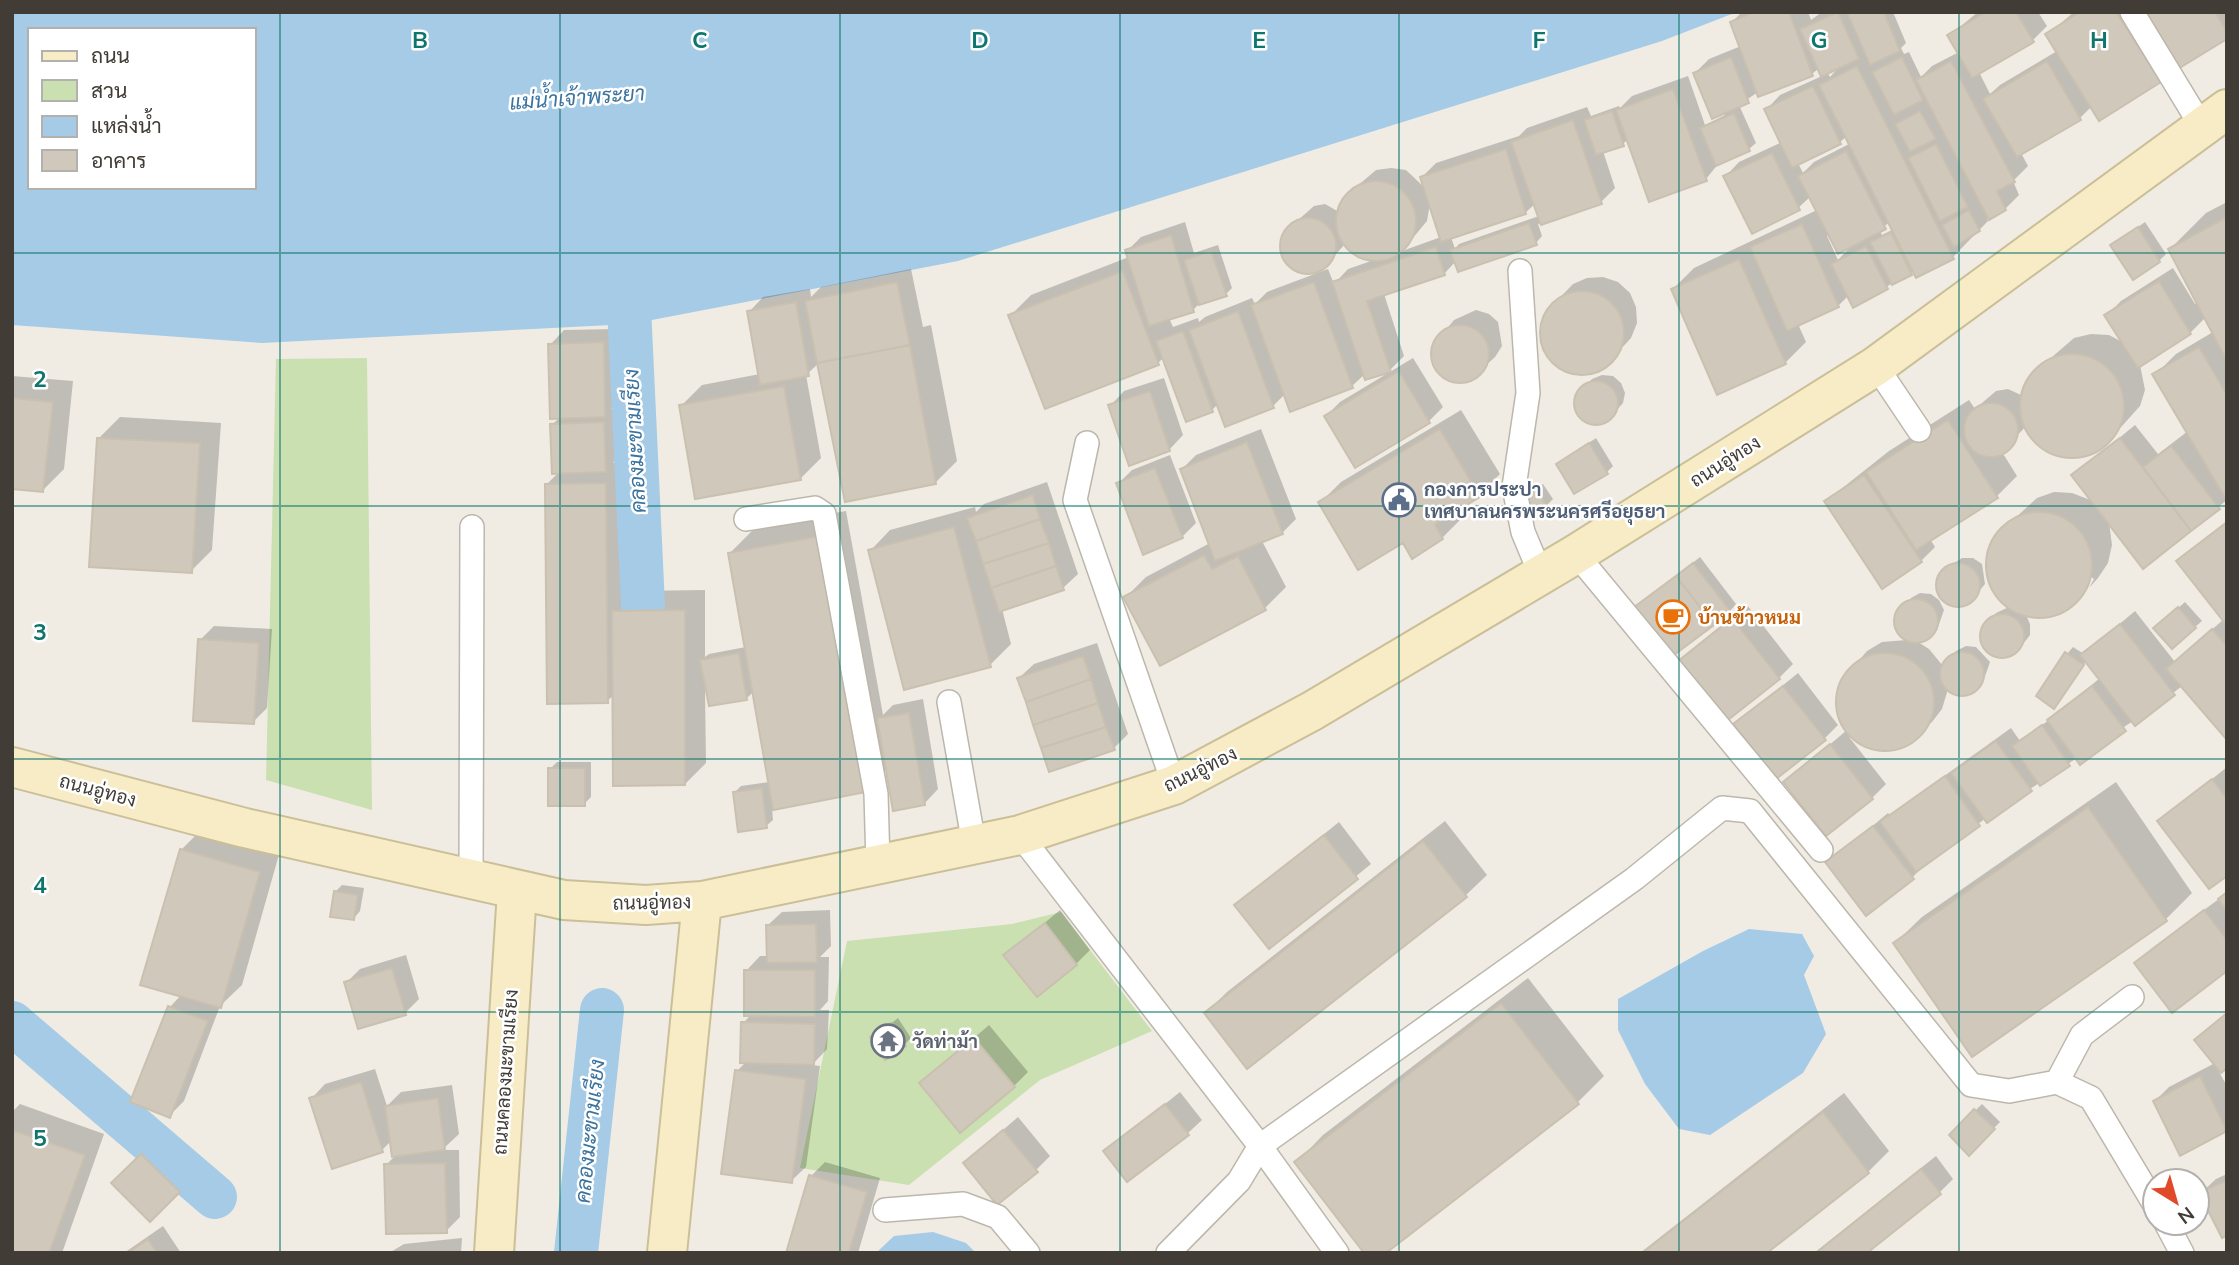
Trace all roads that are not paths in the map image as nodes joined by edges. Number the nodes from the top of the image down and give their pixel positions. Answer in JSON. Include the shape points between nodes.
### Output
{"nodes":[{"id":1,"x":2132,"y":12,"type":"edge"},
{"id":2,"x":2218,"y":121,"type":"edge"},
{"id":3,"x":1520,"y":271,"type":"dead end"},
{"id":4,"x":1876,"y":366,"type":"junction"},
{"id":5,"x":1919,"y":430,"type":"dead end"},
{"id":6,"x":1087,"y":443,"type":"dead end"},
{"id":7,"x":746,"y":519,"type":"dead end"},
{"id":8,"x":472,"y":527,"type":"dead end"},
{"id":9,"x":1576,"y":554,"type":"junction"},
{"id":10,"x":1541,"y":575,"type":"junction"},
{"id":11,"x":949,"y":702,"type":"dead end"},
{"id":12,"x":12,"y":767,"type":"edge"},
{"id":13,"x":1174,"y":785,"type":"junction"},
{"id":14,"x":1020,"y":835,"type":"junction"},
{"id":15,"x":974,"y":844,"type":"junction"},
{"id":16,"x":1821,"y":850,"type":"dead end"},
{"id":17,"x":878,"y":864,"type":"junction"},
{"id":18,"x":471,"y":880,"type":"junction"},
{"id":19,"x":517,"y":891,"type":"junction"},
{"id":20,"x":702,"y":901,"type":"junction"},
{"id":21,"x":2132,"y":997,"type":"dead end"},
{"id":22,"x":2057,"y":1082,"type":"junction"},
{"id":23,"x":1260,"y":1146,"type":"junction"},
{"id":24,"x":2141,"y":1182,"type":"edge"},
{"id":25,"x":885,"y":1210,"type":"dead end"},
{"id":26,"x":2173,"y":1237,"type":"edge"},
{"id":27,"x":494,"y":1253,"type":"edge"},
{"id":28,"x":667,"y":1253,"type":"edge"},
{"id":29,"x":1028,"y":1253,"type":"edge"},
{"id":30,"x":1168,"y":1253,"type":"edge"},
{"id":31,"x":1337,"y":1253,"type":"edge"},
{"id":32,"x":2182,"y":1253,"type":"edge"}],
"edges":[{"from":1,"to":2,"type":"lane"},
{"from":2,"to":4,"type":"main road","name":"ถนนอู่ทอง"},
{"from":3,"to":10,"type":"lane","via":[[1528,393],[1514,487],[1523,532]]},
{"from":4,"to":5,"type":"lane"},
{"from":4,"to":9,"type":"main road","name":"ถนนอู่ทอง"},
{"from":6,"to":13,"type":"lane","via":[[1075,500]]},
{"from":7,"to":17,"type":"lane","via":[[816,508],[824,514],[876,794]]},
{"from":8,"to":18,"type":"lane"},
{"from":9,"to":10,"type":"main road","name":"ถนนอู่ทอง"},
{"from":9,"to":16,"type":"lane"},
{"from":10,"to":13,"type":"main road","name":"ถนนอู่ทอง","via":[[1312,711]]},
{"from":11,"to":15,"type":"lane"},
{"from":12,"to":18,"type":"main road","name":"ถนนอู่ทอง","via":[[245,828]]},
{"from":13,"to":14,"type":"main road","name":"ถนนอู่ทอง"},
{"from":14,"to":15,"type":"main road","name":"ถนนอู่ทอง"},
{"from":14,"to":23,"type":"lane"},
{"from":15,"to":17,"type":"main road","name":"ถนนอู่ทอง"},
{"from":17,"to":20,"type":"main road","name":"ถนนอู่ทอง"},
{"from":18,"to":19,"type":"main road","name":"ถนนอู่ทอง"},
{"from":19,"to":20,"type":"main road","name":"ถนนอู่ทอง","via":[[564,900],[646,905]]},
{"from":19,"to":27,"type":"main road","name":"ถนนคลองมะขามเรียง"},
{"from":20,"to":28,"type":"main road"},
{"from":21,"to":22,"type":"lane","via":[[2082,1035]]},
{"from":22,"to":23,"type":"lane","via":[[2009,1091],[1971,1085],[1750,811],[1722,808],[1634,879]]},
{"from":22,"to":24,"type":"lane","via":[[2091,1098]]},
{"from":23,"to":30,"type":"lane","via":[[1239,1181]]},
{"from":23,"to":31,"type":"lane"},
{"from":25,"to":29,"type":"lane","via":[[963,1204],[999,1217]]},
{"from":26,"to":32,"type":"lane"}]}
